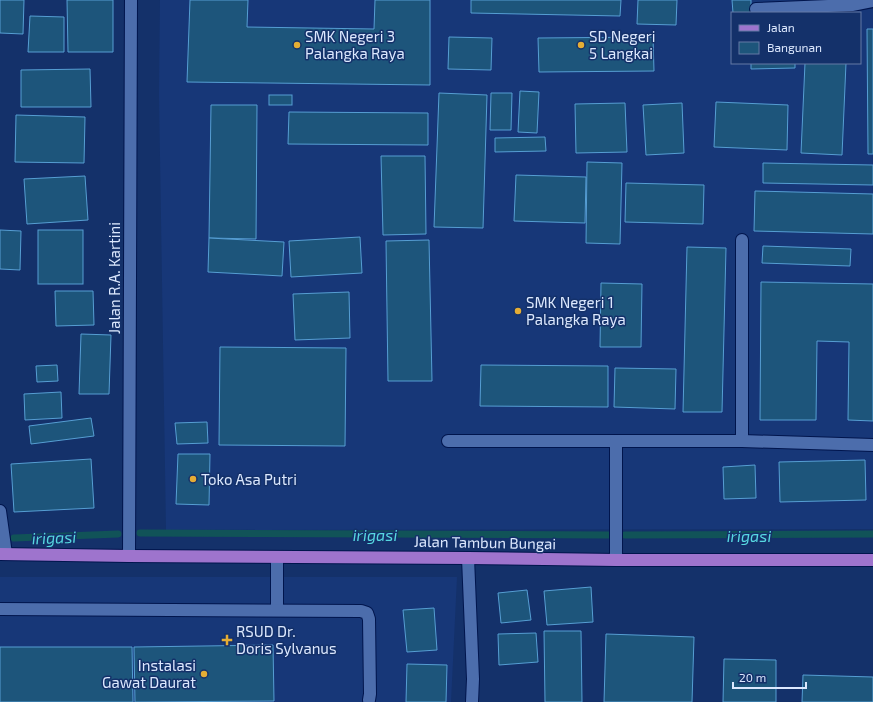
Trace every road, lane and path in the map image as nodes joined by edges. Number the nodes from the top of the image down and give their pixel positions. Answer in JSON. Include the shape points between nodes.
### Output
{"nodes":[{"id":1,"x":131,"y":0,"type":"edge"},
{"id":2,"x":873,"y":1,"type":"edge"},
{"id":3,"x":756,"y":9,"type":"dead end"},
{"id":4,"x":742,"y":240,"type":"dead end"},
{"id":5,"x":448,"y":441,"type":"dead end"},
{"id":6,"x":742,"y":441,"type":"junction"},
{"id":7,"x":616,"y":442,"type":"junction"},
{"id":8,"x":873,"y":445,"type":"edge"},
{"id":9,"x":0,"y":511,"type":"edge"},
{"id":10,"x":3,"y":554,"type":"edge"},
{"id":11,"x":129,"y":556,"type":"junction"},
{"id":12,"x":277,"y":557,"type":"junction"},
{"id":13,"x":468,"y":558,"type":"junction"},
{"id":14,"x":616,"y":560,"type":"junction"},
{"id":15,"x":873,"y":560,"type":"edge"},
{"id":16,"x":0,"y":609,"type":"edge"},
{"id":17,"x":277,"y":610,"type":"junction"},
{"id":18,"x":369,"y":700,"type":"dead end"},
{"id":19,"x":472,"y":702,"type":"edge"}],
"edges":[{"from":1,"to":11,"type":"street","name":"Jalan R.A. Kartini"},
{"from":2,"to":3,"type":"street","via":[[852,5]]},
{"from":4,"to":6,"type":"street"},
{"from":5,"to":7,"type":"street"},
{"from":6,"to":7,"type":"street"},
{"from":6,"to":8,"type":"street"},
{"from":7,"to":14,"type":"street"},
{"from":9,"to":10,"type":"street"},
{"from":10,"to":11,"type":"main road","name":"Jalan Tambun Bungai"},
{"from":11,"to":12,"type":"main road","name":"Jalan Tambun Bungai"},
{"from":12,"to":13,"type":"main road","name":"Jalan Tambun Bungai"},
{"from":12,"to":17,"type":"street"},
{"from":13,"to":14,"type":"main road","name":"Jalan Tambun Bungai"},
{"from":13,"to":19,"type":"street"},
{"from":14,"to":15,"type":"main road","name":"Jalan Tambun Bungai"},
{"from":16,"to":17,"type":"street"},
{"from":17,"to":18,"type":"street","via":[[367,613],[370,619]]}]}
